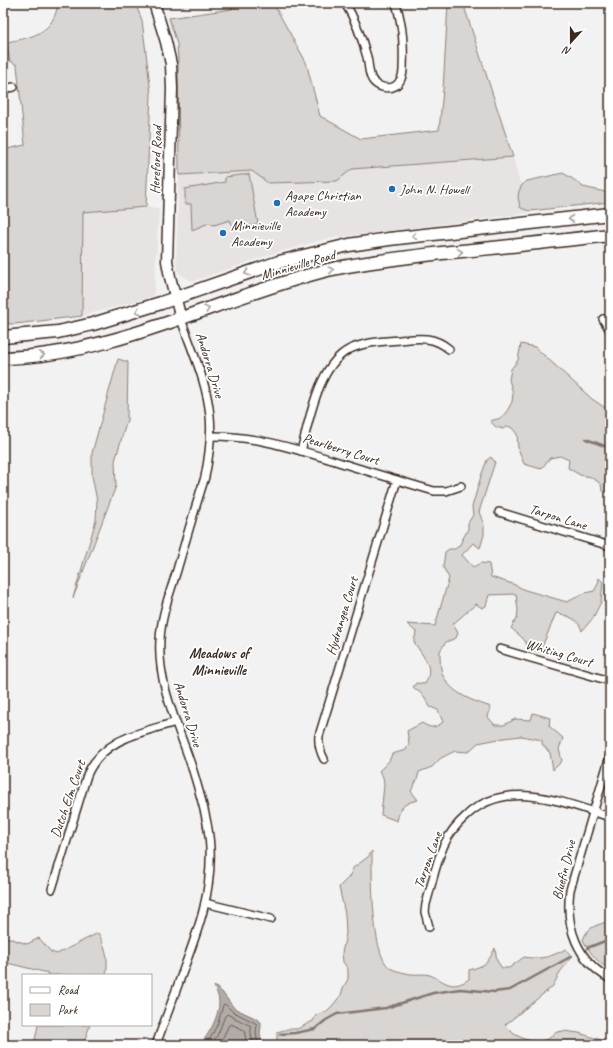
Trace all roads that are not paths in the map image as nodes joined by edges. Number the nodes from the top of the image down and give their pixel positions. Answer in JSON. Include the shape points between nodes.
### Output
{"nodes":[{"id":1,"x":154,"y":3,"type":"edge"},
{"id":2,"x":345,"y":3,"type":"edge"},
{"id":3,"x":396,"y":3,"type":"edge"},
{"id":4,"x":14,"y":87,"type":"dead end"},
{"id":5,"x":3,"y":88,"type":"edge"},
{"id":6,"x":610,"y":214,"type":"edge"},
{"id":7,"x":610,"y":235,"type":"edge"},
{"id":8,"x":175,"y":299,"type":"junction"},
{"id":9,"x":181,"y":319,"type":"junction"},
{"id":10,"x":603,"y":319,"type":"dead end"},
{"id":11,"x":610,"y":330,"type":"edge"},
{"id":12,"x":3,"y":337,"type":"edge"},
{"id":13,"x":449,"y":349,"type":"dead end"},
{"id":14,"x":3,"y":358,"type":"edge"},
{"id":15,"x":210,"y":436,"type":"junction"},
{"id":16,"x":301,"y":451,"type":"junction"},
{"id":17,"x":397,"y":480,"type":"junction"},
{"id":18,"x":461,"y":486,"type":"dead end"},
{"id":19,"x":499,"y":512,"type":"dead end"},
{"id":20,"x":610,"y":546,"type":"edge"},
{"id":21,"x":500,"y":649,"type":"dead end"},
{"id":22,"x":610,"y":681,"type":"edge"},
{"id":23,"x":176,"y":722,"type":"junction"},
{"id":24,"x":610,"y":756,"type":"edge"},
{"id":25,"x":324,"y":759,"type":"dead end"},
{"id":26,"x":593,"y":812,"type":"junction"},
{"id":27,"x":610,"y":817,"type":"edge"},
{"id":28,"x":52,"y":889,"type":"dead end"},
{"id":29,"x":205,"y":903,"type":"junction"},
{"id":30,"x":271,"y":918,"type":"dead end"},
{"id":31,"x":429,"y":927,"type":"dead end"},
{"id":32,"x":610,"y":979,"type":"edge"},
{"id":33,"x":156,"y":1045,"type":"edge"}],
"edges":[{"from":1,"to":8,"type":"street","name":"Hereford Road","via":[[171,64],[167,261]]},
{"from":2,"to":3,"type":"street","via":[[361,36],[371,78],[377,84],[389,88],[397,84],[403,72],[404,39]]},
{"from":4,"to":5,"type":"street"},
{"from":6,"to":8,"type":"main road","name":"Minnieville Road","one_way":true,"via":[[350,245],[279,262]]},
{"from":9,"to":7,"type":"main road","name":"Minnieville Road","one_way":true,"via":[[269,288],[335,269],[426,255]]},
{"from":8,"to":9,"type":"street","name":"Hereford Road"},
{"from":8,"to":12,"type":"main road","name":"Minnieville Road","one_way":true,"via":[[58,332]]},
{"from":14,"to":9,"type":"main road","name":"Minnieville Road","one_way":true,"via":[[45,355],[88,347]]},
{"from":9,"to":15,"type":"street","name":"Andorra Drive","via":[[207,393]]},
{"from":10,"to":11,"type":"street"},
{"from":13,"to":16,"type":"street","via":[[437,340],[424,338],[362,344],[348,350],[331,365],[320,384]]},
{"from":15,"to":16,"type":"street","name":"Pearlberry Court","via":[[262,440]]},
{"from":15,"to":23,"type":"street","name":"Andorra Drive","via":[[205,477],[166,606],[161,633],[161,666]]},
{"from":16,"to":17,"type":"street","name":"Pearlberry Court"},
{"from":17,"to":18,"type":"street","name":"Pearlberry Court","via":[[439,492]]},
{"from":17,"to":25,"type":"street","name":"Hydrangea Court","via":[[319,736],[318,743]]},
{"from":19,"to":20,"type":"street","name":"Tarpon Lane"},
{"from":21,"to":22,"type":"street","name":"Whiting Court"},
{"from":23,"to":28,"type":"street","name":"Dutch Elm Court","via":[[113,744],[96,759],[87,775]]},
{"from":23,"to":29,"type":"street","name":"Andorra Drive","via":[[194,773],[208,829],[210,861]]},
{"from":24,"to":26,"type":"street","name":"Bluefin Drive"},
{"from":26,"to":27,"type":"street","name":"Tarpon Lane"},
{"from":26,"to":31,"type":"street","name":"Tarpon Lane","via":[[544,798],[516,795],[491,799],[480,804],[451,832],[442,852],[426,904],[425,912]]},
{"from":26,"to":32,"type":"street","name":"Bluefin Drive","via":[[570,890],[568,911],[574,937],[581,951],[593,966]]},
{"from":29,"to":30,"type":"street"},
{"from":29,"to":33,"type":"street","name":"Andorra Drive"}]}
